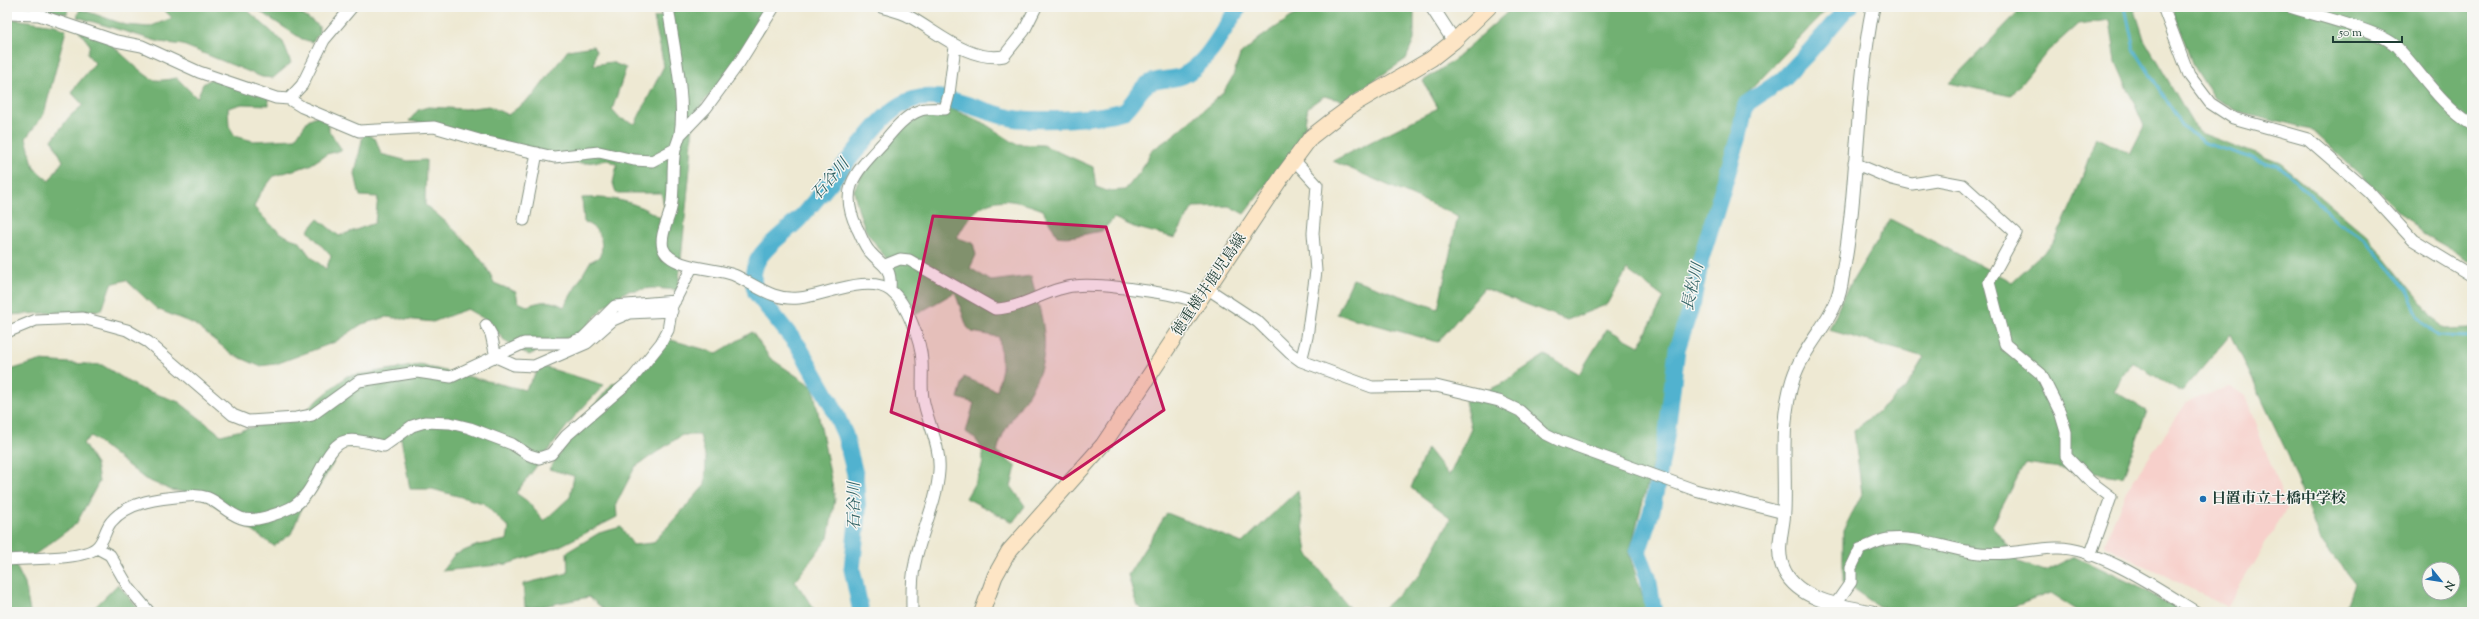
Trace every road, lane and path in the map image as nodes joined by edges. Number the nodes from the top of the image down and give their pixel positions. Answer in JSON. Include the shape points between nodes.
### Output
{"nodes":[{"id":1,"x":352,"y":7,"type":"edge"},
{"id":2,"x":668,"y":7,"type":"edge"},
{"id":3,"x":774,"y":7,"type":"edge"},
{"id":4,"x":882,"y":7,"type":"edge"},
{"id":5,"x":1036,"y":7,"type":"edge"},
{"id":6,"x":1432,"y":7,"type":"edge"},
{"id":7,"x":1489,"y":7,"type":"edge"},
{"id":8,"x":2162,"y":7,"type":"edge"},
{"id":9,"x":2290,"y":7,"type":"edge"},
{"id":10,"x":1873,"y":8,"type":"edge"},
{"id":11,"x":7,"y":14,"type":"edge"},
{"id":12,"x":1454,"y":41,"type":"junction"},
{"id":13,"x":955,"y":46,"type":"junction"},
{"id":14,"x":289,"y":98,"type":"junction"},
{"id":15,"x":2472,"y":125,"type":"edge"},
{"id":16,"x":680,"y":135,"type":"junction"},
{"id":17,"x":675,"y":150,"type":"junction"},
{"id":18,"x":537,"y":154,"type":"junction"},
{"id":19,"x":1294,"y":160,"type":"junction"},
{"id":20,"x":1854,"y":163,"type":"junction"},
{"id":21,"x":524,"y":220,"type":"dead end"},
{"id":22,"x":885,"y":265,"type":"junction"},
{"id":23,"x":692,"y":267,"type":"junction"},
{"id":24,"x":2472,"y":276,"type":"edge"},
{"id":25,"x":1208,"y":289,"type":"junction"},
{"id":26,"x":890,"y":290,"type":"junction"},
{"id":27,"x":1198,"y":303,"type":"junction"},
{"id":28,"x":673,"y":306,"type":"junction"},
{"id":29,"x":486,"y":325,"type":"dead end"},
{"id":30,"x":7,"y":332,"type":"edge"},
{"id":31,"x":496,"y":357,"type":"junction"},
{"id":32,"x":1301,"y":361,"type":"junction"},
{"id":33,"x":1784,"y":513,"type":"junction"},
{"id":34,"x":97,"y":548,"type":"junction"},
{"id":35,"x":2090,"y":556,"type":"junction"},
{"id":36,"x":7,"y":560,"type":"edge"},
{"id":37,"x":1833,"y":608,"type":"edge"},
{"id":38,"x":149,"y":612,"type":"edge"},
{"id":39,"x":912,"y":612,"type":"edge"},
{"id":40,"x":982,"y":612,"type":"edge"},
{"id":41,"x":1872,"y":612,"type":"edge"},
{"id":42,"x":2196,"y":612,"type":"edge"}],
"edges":[{"from":1,"to":14,"type":"street","via":[[324,40],[302,85]]},
{"from":2,"to":16,"type":"street","via":[[681,101]]},
{"from":3,"to":16,"type":"street","via":[[739,63],[706,108]]},
{"from":4,"to":13,"type":"street","via":[[909,16]]},
{"from":5,"to":13,"type":"street","via":[[1024,31],[1004,56],[991,58]]},
{"from":6,"to":12,"type":"street"},
{"from":7,"to":12,"type":"main road","name":"徳重横井鹿児島線"},
{"from":8,"to":24,"type":"street","via":[[2189,75],[2210,103],[2233,118],[2284,130],[2308,139],[2368,191],[2413,240]]},
{"from":9,"to":15,"type":"street","via":[[2374,34],[2395,45],[2441,98]]},
{"from":10,"to":20,"type":"street"},
{"from":11,"to":14,"type":"street","via":[[39,15],[116,41],[142,46],[206,74],[276,98]]},
{"from":12,"to":19,"type":"main road","name":"徳重横井鹿児島線","via":[[1430,59],[1334,119],[1311,137]]},
{"from":13,"to":22,"type":"street","via":[[945,109],[921,110],[900,124],[851,183],[848,204],[851,215],[869,252]]},
{"from":14,"to":18,"type":"street","via":[[302,107],[359,131],[434,127]]},
{"from":16,"to":17,"type":"street"},
{"from":17,"to":18,"type":"street","via":[[652,161],[634,160],[599,152],[554,157]]},
{"from":17,"to":23,"type":"street","via":[[671,206],[662,247],[676,260]]},
{"from":18,"to":21,"type":"street"},
{"from":19,"to":25,"type":"main road","name":"徳重横井鹿児島線"},
{"from":19,"to":32,"type":"street","via":[[1317,185],[1313,233],[1316,271]]},
{"from":20,"to":33,"type":"street","via":[[1850,227],[1837,302],[1803,354],[1793,379],[1785,413]]},
{"from":20,"to":35,"type":"street","via":[[1892,179],[1912,184],[1936,180],[1963,185],[2016,233],[1989,282],[2005,344],[2041,374],[2060,412],[2066,432],[2066,456],[2091,482],[2111,497]]},
{"from":22,"to":26,"type":"street","via":[[891,281]]},
{"from":22,"to":27,"type":"street","via":[[900,259],[909,260],[995,309],[1010,309],[1073,286],[1142,291],[1188,298]]},
{"from":23,"to":26,"type":"street","via":[[714,269],[734,275],[763,292],[781,298],[799,298],[859,285],[880,285]]},
{"from":23,"to":28,"type":"street"},
{"from":25,"to":27,"type":"main road","name":"徳重横井鹿児島線"},
{"from":25,"to":32,"type":"street","via":[[1258,322]]},
{"from":26,"to":39,"type":"street","via":[[900,300],[920,343],[923,397],[940,470],[915,562]]},
{"from":27,"to":40,"type":"main road","name":"徳重横井鹿児島線","via":[[1103,445],[1009,551]]},
{"from":28,"to":31,"type":"street","via":[[615,306],[583,338],[570,343],[524,343]]},
{"from":28,"to":31,"type":"street","via":[[624,315],[613,320],[587,343],[534,366],[514,366]]},
{"from":28,"to":34,"type":"street","via":[[668,330],[661,343],[632,379],[571,432],[551,454],[539,458],[528,455],[512,444],[470,428],[450,423],[425,422],[412,426],[384,446],[342,442],[330,452],[304,498],[290,508],[254,519],[241,518],[205,495],[136,504],[122,510],[110,522]]},
{"from":29,"to":31,"type":"street","via":[[491,334]]},
{"from":30,"to":31,"type":"street","via":[[36,320],[83,318],[126,330],[148,342],[233,415],[248,421],[312,415],[359,381],[417,372],[451,377]]},
{"from":32,"to":33,"type":"street","via":[[1372,387],[1436,386],[1499,401],[1520,411],[1544,434],[1562,442],[1663,476],[1695,490]]},
{"from":33,"to":37,"type":"street","via":[[1779,550],[1785,572],[1800,588]]},
{"from":34,"to":36,"type":"street","via":[[57,558]]},
{"from":34,"to":38,"type":"street","via":[[110,555],[129,588]]},
{"from":35,"to":37,"type":"street","via":[[2071,549],[2057,548],[2003,555],[1972,552],[1929,542],[1887,539],[1860,549],[1851,568],[1851,582]]},
{"from":35,"to":42,"type":"street","via":[[2126,569]]},
{"from":37,"to":41,"type":"street"}]}
